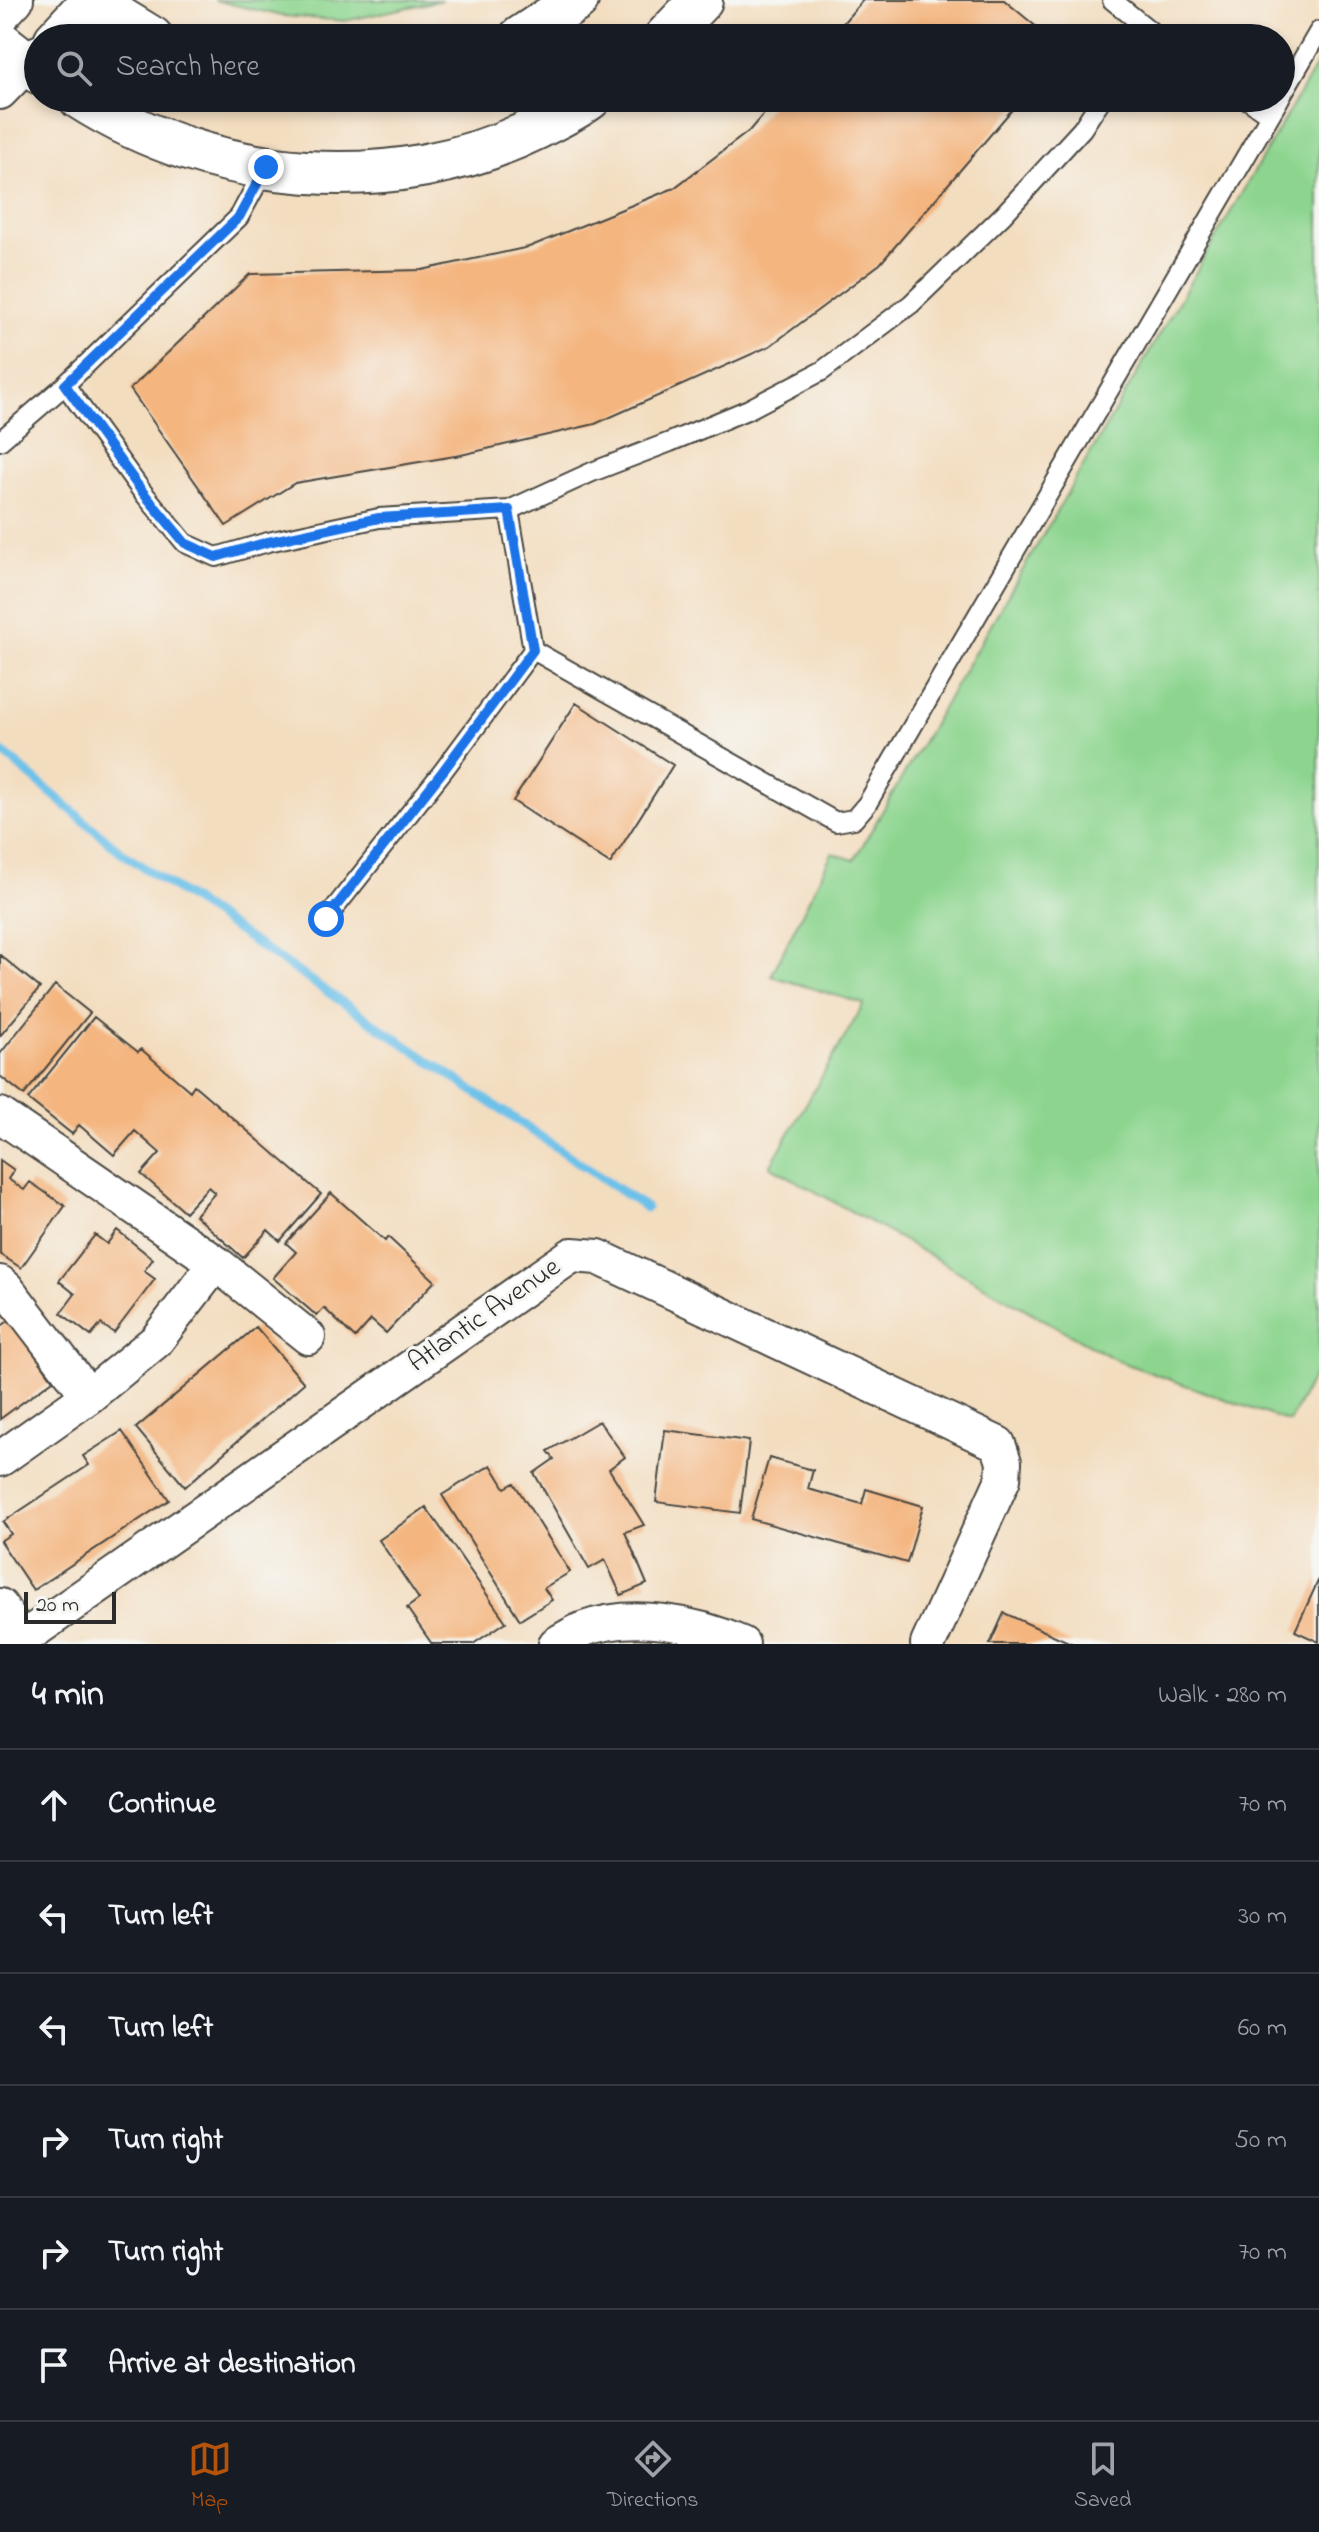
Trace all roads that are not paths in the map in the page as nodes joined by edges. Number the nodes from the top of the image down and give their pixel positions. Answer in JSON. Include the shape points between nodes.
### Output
{"nodes":[{"id":1,"x":16,"y":0,"type":"edge"},
{"id":2,"x":89,"y":0,"type":"edge"},
{"id":3,"x":577,"y":0,"type":"edge"},
{"id":4,"x":701,"y":0,"type":"edge"},
{"id":5,"x":1112,"y":0,"type":"edge"},
{"id":6,"x":0,"y":17,"type":"edge"},
{"id":7,"x":64,"y":24,"type":"edge"},
{"id":8,"x":129,"y":24,"type":"edge"},
{"id":9,"x":541,"y":24,"type":"edge"},
{"id":10,"x":678,"y":24,"type":"edge"},
{"id":11,"x":1137,"y":24,"type":"edge"},
{"id":12,"x":1319,"y":31,"type":"edge"},
{"id":13,"x":1295,"y":73,"type":"edge"},
{"id":14,"x":105,"y":112,"type":"edge"},
{"id":15,"x":569,"y":112,"type":"edge"},
{"id":16,"x":1093,"y":112,"type":"edge"},
{"id":17,"x":1266,"y":112,"type":"edge"},
{"id":18,"x":1272,"y":112,"type":"edge"},
{"id":19,"x":1270,"y":115,"type":"junction"},
{"id":20,"x":266,"y":167,"type":"junction"},
{"id":21,"x":65,"y":385,"type":"junction"},
{"id":22,"x":0,"y":441,"type":"edge"},
{"id":23,"x":509,"y":510,"type":"junction"},
{"id":24,"x":533,"y":650,"type":"junction"},
{"id":25,"x":326,"y":919,"type":"dead end"},
{"id":26,"x":0,"y":1115,"type":"edge"},
{"id":27,"x":216,"y":1263,"type":"junction"},
{"id":28,"x":2,"y":1289,"type":"edge"},
{"id":29,"x":308,"y":1337,"type":"dead end"},
{"id":30,"x":89,"y":1396,"type":"junction"},
{"id":31,"x":0,"y":1459,"type":"edge"},
{"id":32,"x":0,"y":1606,"type":"edge"},
{"id":33,"x":18,"y":1641,"type":"edge"},
{"id":34,"x":556,"y":1644,"type":"edge"},
{"id":35,"x":742,"y":1644,"type":"edge"},
{"id":36,"x":928,"y":1644,"type":"edge"}],
"edges":[{"from":1,"to":6,"type":"street"},
{"from":2,"to":7,"type":"street"},
{"from":2,"to":8,"type":"street"},
{"from":3,"to":9,"type":"street"},
{"from":4,"to":10,"type":"street"},
{"from":5,"to":11,"type":"lane"},
{"from":12,"to":13,"type":"lane"},
{"from":14,"to":20,"type":"street","via":[[170,141]]},
{"from":15,"to":20,"type":"street","via":[[507,143],[440,164],[335,174]]},
{"from":16,"to":23,"type":"lane","via":[[993,225],[911,304],[822,371],[749,409]]},
{"from":17,"to":19,"type":"lane"},
{"from":18,"to":19,"type":"lane"},
{"from":19,"to":24,"type":"lane","via":[[854,819],[836,822]]},
{"from":20,"to":21,"type":"lane","via":[[239,217]]},
{"from":21,"to":22,"type":"lane"},
{"from":21,"to":23,"type":"lane","via":[[185,543],[216,557],[379,518]]},
{"from":23,"to":24,"type":"lane"},
{"from":24,"to":25,"type":"lane"},
{"from":26,"to":27,"type":"street"},
{"from":27,"to":29,"type":"street"},
{"from":27,"to":30,"type":"street","via":[[156,1341]]},
{"from":28,"to":30,"type":"street"},
{"from":30,"to":31,"type":"street"},
{"from":32,"to":33,"type":"street"},
{"from":33,"to":36,"type":"street","name":"Atlantic Avenue","via":[[572,1255],[598,1257],[998,1444],[1003,1479]]},
{"from":34,"to":35,"type":"street","via":[[584,1629],[628,1620],[686,1625]]}]}
